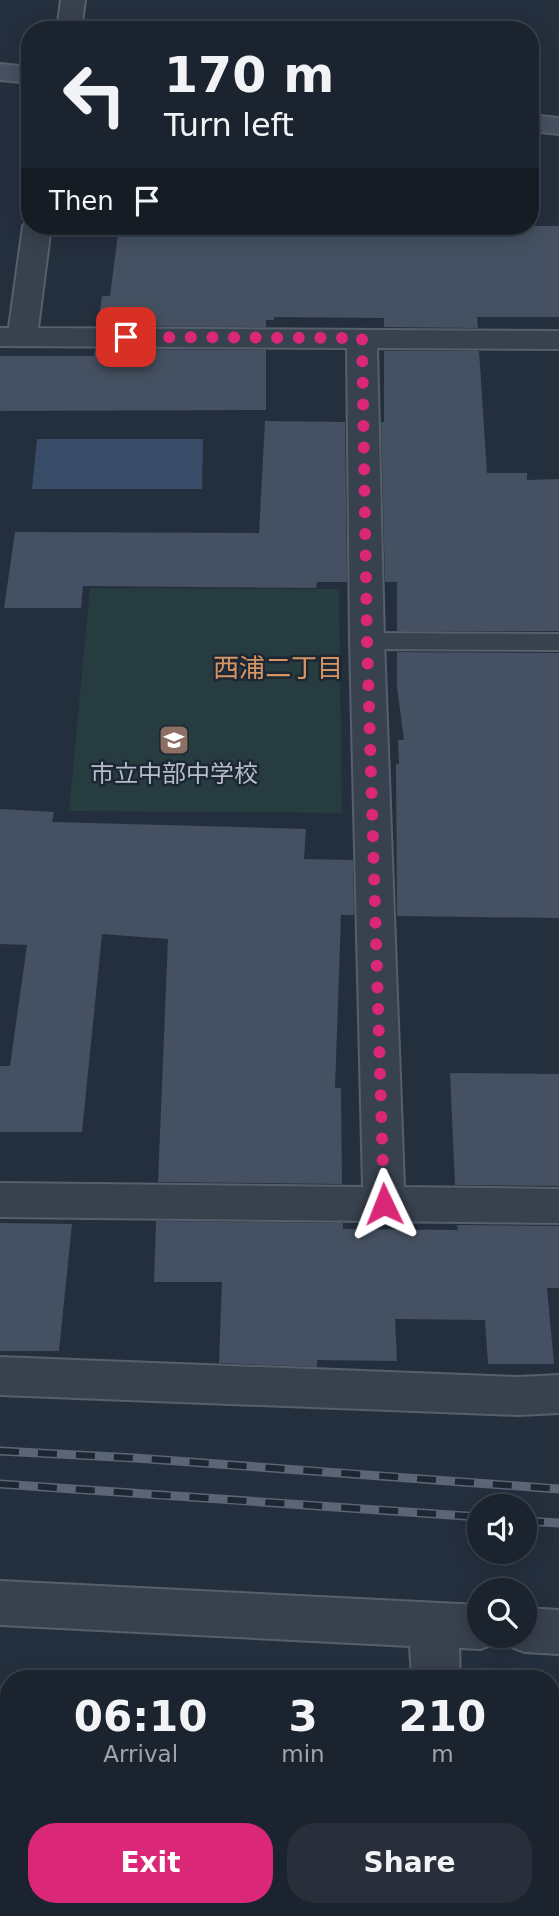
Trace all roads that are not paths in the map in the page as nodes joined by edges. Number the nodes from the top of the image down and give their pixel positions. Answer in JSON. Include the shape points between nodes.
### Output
{"nodes":[{"id":1,"x":73,"y":0,"type":"edge"},
{"id":2,"x":70,"y":21,"type":"edge"},
{"id":3,"x":0,"y":72,"type":"edge"},
{"id":4,"x":21,"y":74,"type":"edge"},
{"id":5,"x":539,"y":124,"type":"edge"},
{"id":6,"x":559,"y":126,"type":"edge"},
{"id":7,"x":35,"y":235,"type":"edge"},
{"id":8,"x":11,"y":337,"type":"edge"},
{"id":9,"x":362,"y":338,"type":"junction"},
{"id":10,"x":559,"y":340,"type":"edge"},
{"id":11,"x":367,"y":641,"type":"junction"},
{"id":12,"x":559,"y":642,"type":"edge"},
{"id":13,"x":0,"y":1200,"type":"edge"},
{"id":14,"x":384,"y":1204,"type":"junction"},
{"id":15,"x":559,"y":1206,"type":"edge"},
{"id":16,"x":0,"y":1376,"type":"edge"},
{"id":17,"x":559,"y":1394,"type":"edge"},
{"id":18,"x":0,"y":1603,"type":"edge"},
{"id":19,"x":457,"y":1626,"type":"edge"},
{"id":20,"x":537,"y":1631,"type":"edge"},
{"id":21,"x":559,"y":1632,"type":"edge"},
{"id":22,"x":439,"y":1670,"type":"edge"}],
"edges":[{"from":1,"to":2,"type":"street"},
{"from":3,"to":4,"type":"street"},
{"from":5,"to":6,"type":"street"},
{"from":7,"to":8,"type":"street"},
{"from":8,"to":9,"type":"street"},
{"from":9,"to":10,"type":"street"},
{"from":9,"to":11,"type":"street"},
{"from":11,"to":12,"type":"lane"},
{"from":11,"to":14,"type":"street"},
{"from":13,"to":14,"type":"street"},
{"from":14,"to":15,"type":"street"},
{"from":16,"to":17,"type":"street"},
{"from":18,"to":19,"type":"street"},
{"from":19,"to":22,"type":"street"},
{"from":20,"to":21,"type":"street"}]}
